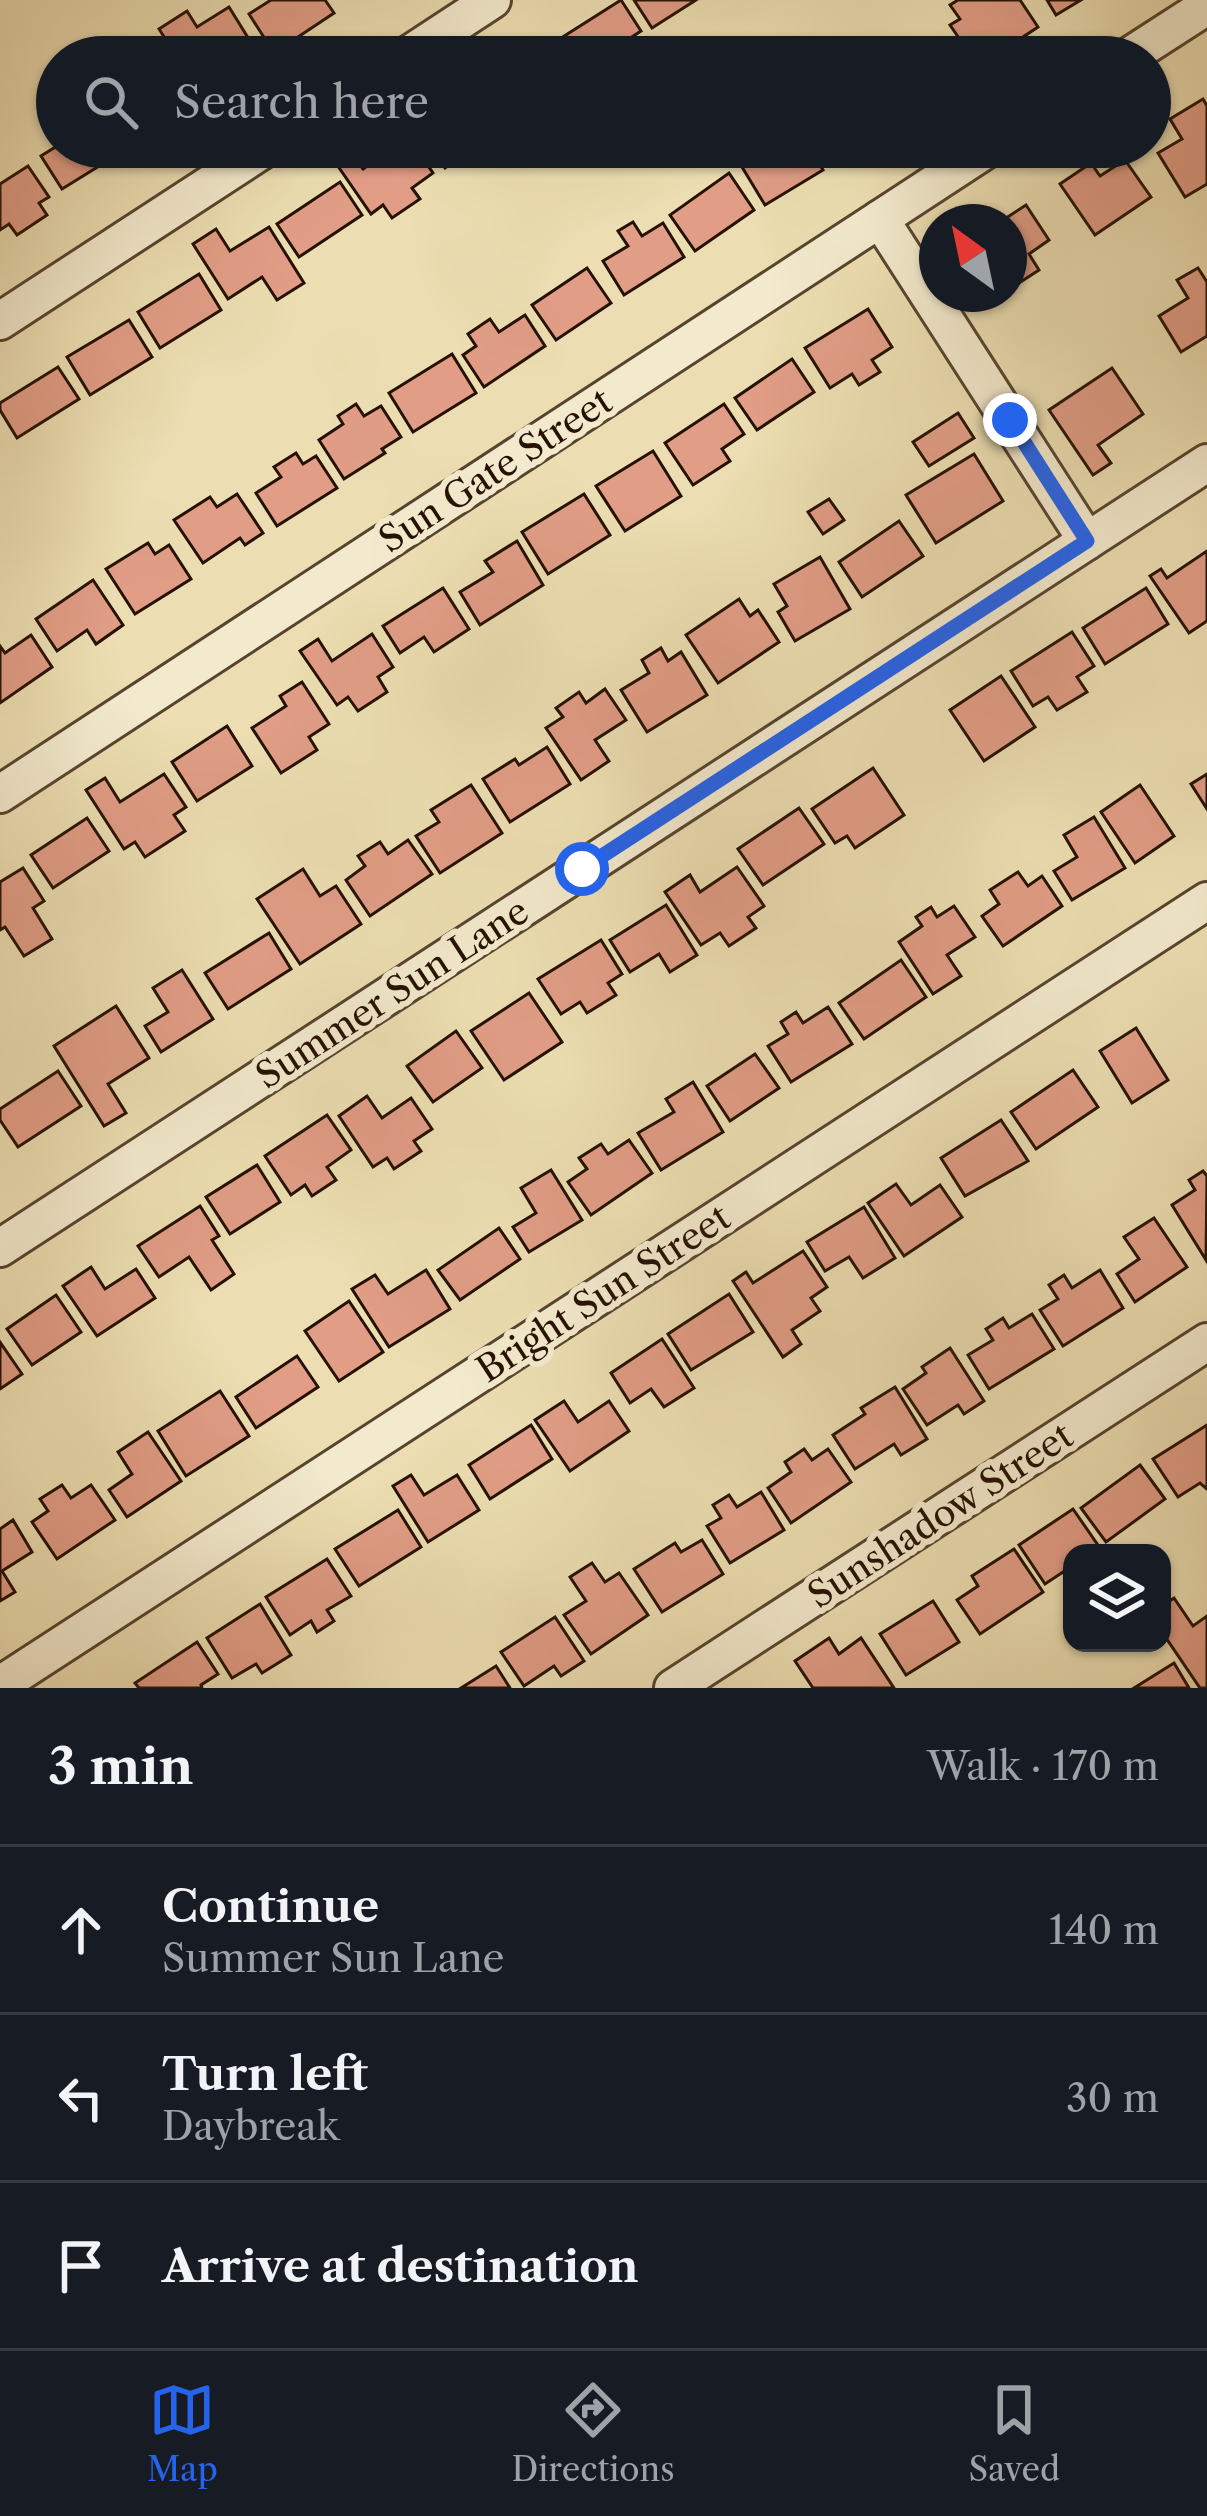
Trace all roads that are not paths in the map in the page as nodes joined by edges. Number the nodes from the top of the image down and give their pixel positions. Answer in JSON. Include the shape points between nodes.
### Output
{"nodes":[{"id":1,"x":492,"y":0,"type":"edge"},
{"id":2,"x":1207,"y":6,"type":"edge"},
{"id":3,"x":437,"y":36,"type":"edge"},
{"id":4,"x":1161,"y":36,"type":"edge"},
{"id":5,"x":235,"y":168,"type":"edge"},
{"id":6,"x":957,"y":168,"type":"edge"},
{"id":7,"x":880,"y":218,"type":"junction"},
{"id":8,"x":0,"y":321,"type":"edge"},
{"id":9,"x":1207,"y":463,"type":"edge"},
{"id":10,"x":1087,"y":541,"type":"junction"},
{"id":11,"x":0,"y":794,"type":"edge"},
{"id":12,"x":1207,"y":901,"type":"edge"},
{"id":13,"x":0,"y":1247,"type":"edge"},
{"id":14,"x":1207,"y":1342,"type":"edge"},
{"id":15,"x":0,"y":1685,"type":"edge"},
{"id":16,"x":673,"y":1688,"type":"edge"}],
"edges":[{"from":1,"to":3,"type":"street"},
{"from":2,"to":4,"type":"street"},
{"from":5,"to":8,"type":"street"},
{"from":6,"to":7,"type":"street","name":"Sun Gate Street"},
{"from":7,"to":10,"type":"street"},
{"from":7,"to":11,"type":"street","name":"Sun Gate Street"},
{"from":9,"to":10,"type":"street","name":"Summer Sun Lane"},
{"from":10,"to":13,"type":"street","name":"Summer Sun Lane"},
{"from":12,"to":15,"type":"street","name":"Bright Sun Street"},
{"from":14,"to":16,"type":"street","name":"Sunshadow Street"}]}
